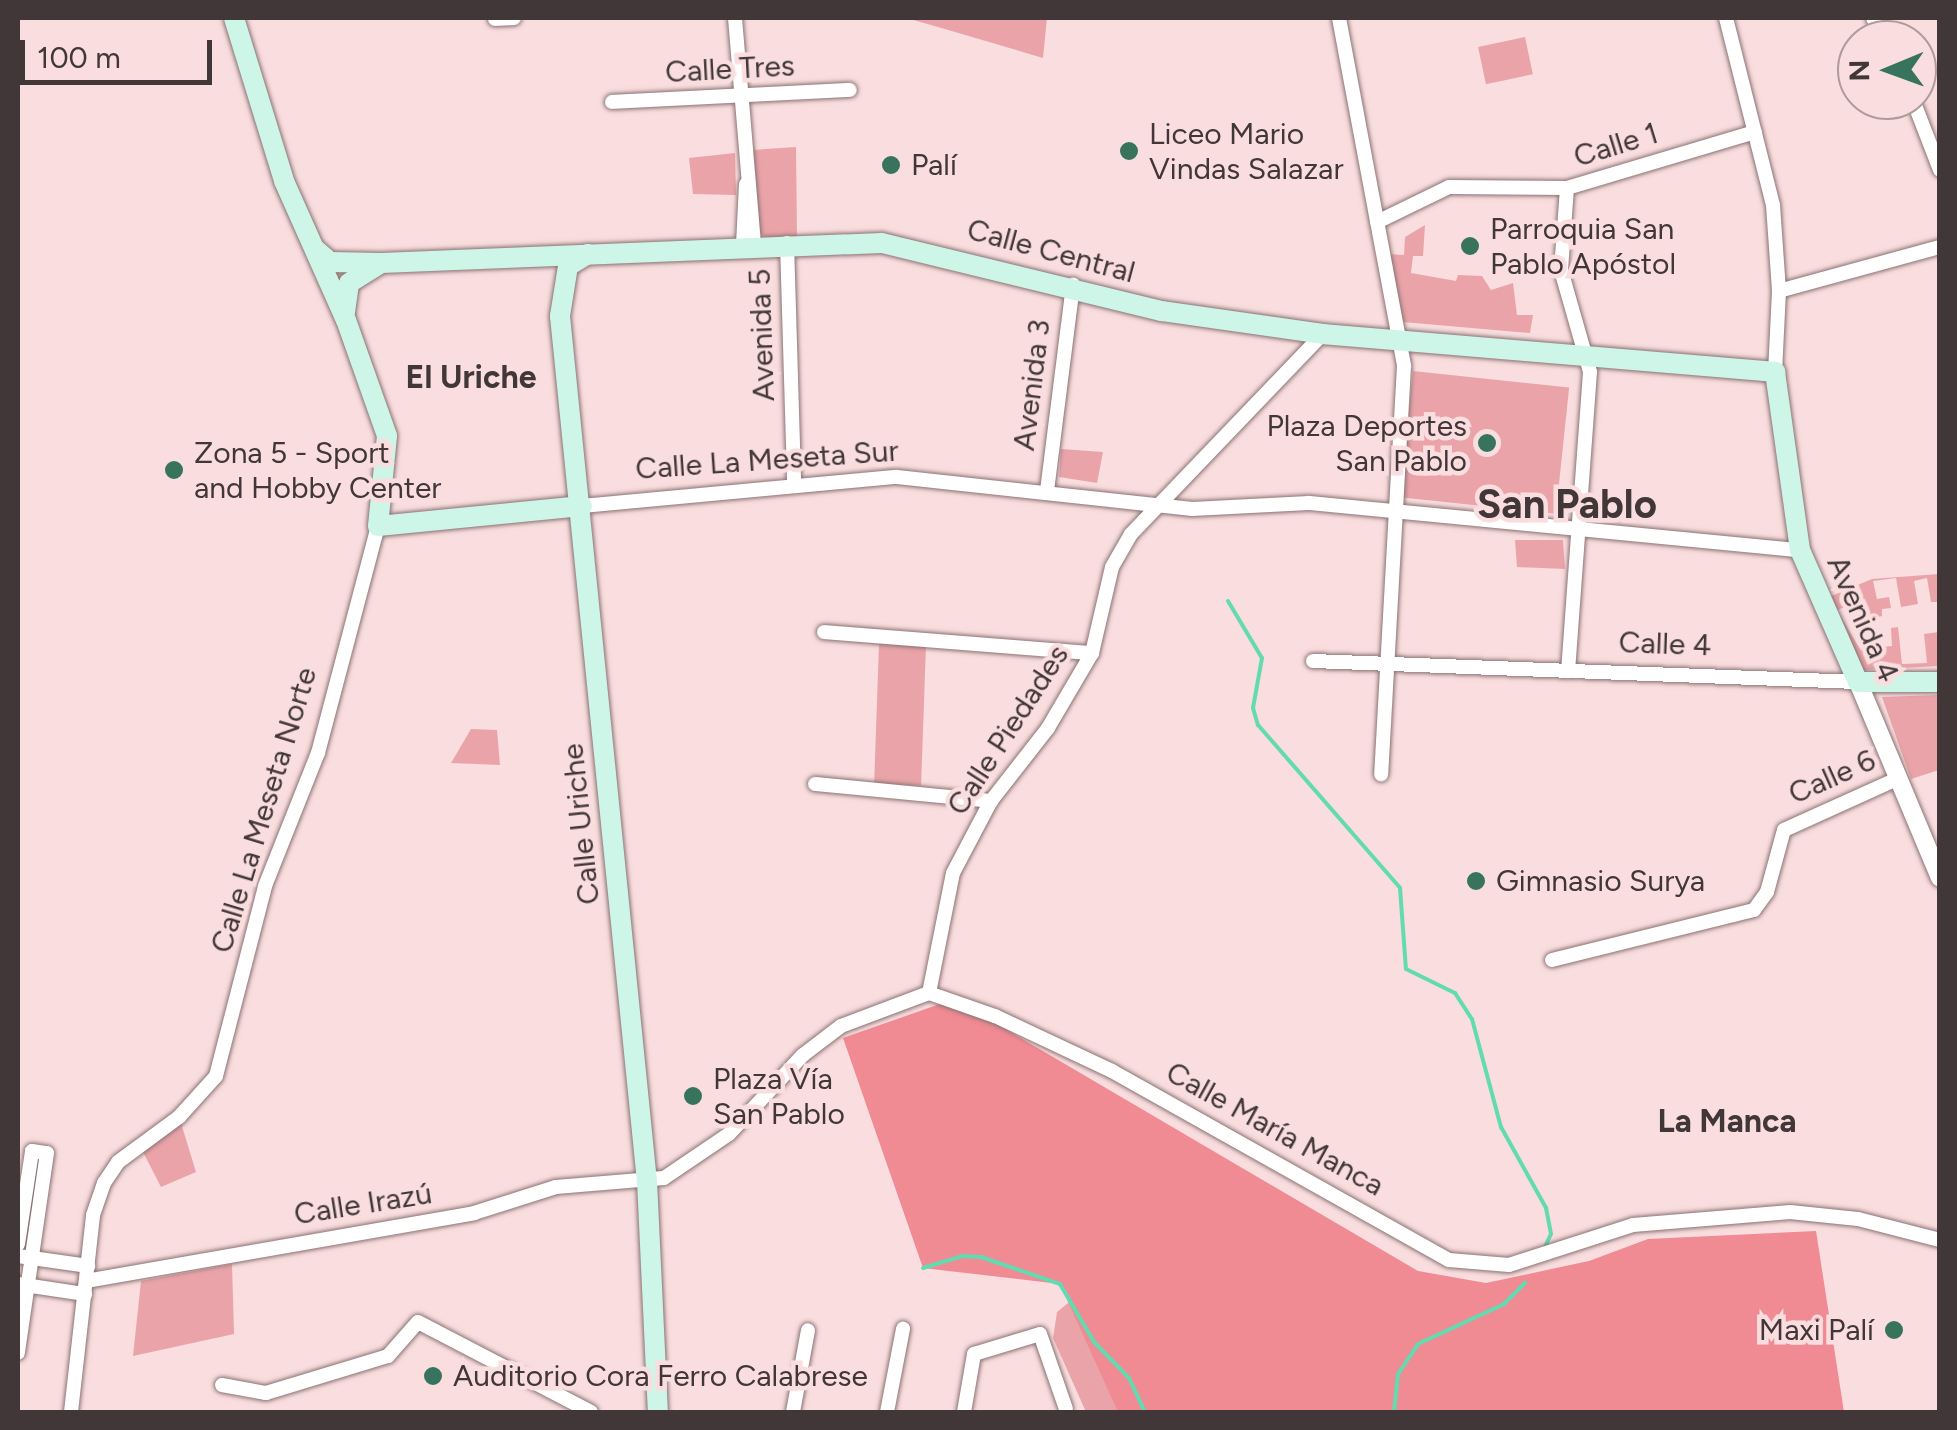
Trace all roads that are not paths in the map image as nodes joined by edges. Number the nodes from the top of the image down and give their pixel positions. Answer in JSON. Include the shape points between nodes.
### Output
{"nodes":[{"id":1,"x":234,"y":18,"type":"edge"},
{"id":2,"x":514,"y":18,"type":"edge"},
{"id":3,"x":735,"y":18,"type":"edge"},
{"id":4,"x":1339,"y":18,"type":"edge"},
{"id":5,"x":1726,"y":18,"type":"edge"},
{"id":6,"x":496,"y":19,"type":"edge"},
{"id":7,"x":850,"y":90,"type":"dead end"},
{"id":8,"x":739,"y":96,"type":"junction"},
{"id":9,"x":612,"y":102,"type":"dead end"},
{"id":10,"x":1921,"y":120,"type":"edge"},
{"id":11,"x":1755,"y":132,"type":"junction"},
{"id":12,"x":1940,"y":170,"type":"edge"},
{"id":13,"x":1567,"y":188,"type":"junction"},
{"id":14,"x":1377,"y":222,"type":"junction"},
{"id":15,"x":787,"y":243,"type":"junction"},
{"id":16,"x":749,"y":244,"type":"junction"},
{"id":17,"x":1940,"y":247,"type":"edge"},
{"id":18,"x":315,"y":249,"type":"junction"},
{"id":19,"x":599,"y":250,"type":"junction"},
{"id":20,"x":528,"y":254,"type":"junction"},
{"id":21,"x":381,"y":263,"type":"junction"},
{"id":22,"x":1072,"y":284,"type":"junction"},
{"id":23,"x":1779,"y":291,"type":"junction"},
{"id":24,"x":560,"y":316,"type":"junction"},
{"id":25,"x":346,"y":320,"type":"junction"},
{"id":26,"x":1326,"y":340,"type":"junction"},
{"id":27,"x":1400,"y":342,"type":"junction"},
{"id":28,"x":1583,"y":355,"type":"junction"},
{"id":29,"x":1775,"y":372,"type":"junction"},
{"id":30,"x":389,"y":454,"type":"junction"},
{"id":31,"x":794,"y":484,"type":"junction"},
{"id":32,"x":1047,"y":492,"type":"junction"},
{"id":33,"x":1160,"y":503,"type":"junction"},
{"id":34,"x":571,"y":507,"type":"junction"},
{"id":35,"x":1398,"y":516,"type":"junction"},
{"id":36,"x":411,"y":522,"type":"junction"},
{"id":37,"x":378,"y":526,"type":"junction"},
{"id":38,"x":1580,"y":532,"type":"junction"},
{"id":39,"x":1800,"y":550,"type":"junction"},
{"id":40,"x":824,"y":632,"type":"dead end"},
{"id":41,"x":1092,"y":653,"type":"junction"},
{"id":42,"x":1313,"y":660,"type":"dead end"},
{"id":43,"x":1389,"y":663,"type":"junction"},
{"id":44,"x":1568,"y":671,"type":"junction"},
{"id":45,"x":1858,"y":682,"type":"junction"},
{"id":46,"x":1940,"y":682,"type":"edge"},
{"id":47,"x":1381,"y":774,"type":"dead end"},
{"id":48,"x":1899,"y":778,"type":"junction"},
{"id":49,"x":815,"y":784,"type":"dead end"},
{"id":50,"x":991,"y":800,"type":"junction"},
{"id":51,"x":1940,"y":878,"type":"edge"},
{"id":52,"x":1552,"y":960,"type":"dead end"},
{"id":53,"x":929,"y":993,"type":"junction"},
{"id":54,"x":647,"y":1181,"type":"junction"},
{"id":55,"x":1940,"y":1240,"type":"edge"},
{"id":56,"x":18,"y":1244,"type":"edge"},
{"id":57,"x":25,"y":1257,"type":"edge"},
{"id":58,"x":86,"y":1280,"type":"junction"},
{"id":59,"x":22,"y":1285,"type":"edge"},
{"id":60,"x":903,"y":1328,"type":"dead end"},
{"id":61,"x":808,"y":1330,"type":"dead end"},
{"id":62,"x":18,"y":1353,"type":"edge"},
{"id":63,"x":222,"y":1384,"type":"dead end"},
{"id":64,"x":1066,"y":1409,"type":"dead end"},
{"id":65,"x":71,"y":1412,"type":"edge"},
{"id":66,"x":591,"y":1412,"type":"edge"},
{"id":67,"x":658,"y":1412,"type":"edge"},
{"id":68,"x":793,"y":1412,"type":"edge"},
{"id":69,"x":887,"y":1412,"type":"edge"},
{"id":70,"x":964,"y":1412,"type":"edge"}],
"edges":[{"from":1,"to":18,"type":"main road","name":"Calle La Meseta Norte","via":[[284,181]]},
{"from":2,"to":6,"type":"street"},
{"from":3,"to":8,"type":"street"},
{"from":4,"to":14,"type":"street"},
{"from":5,"to":11,"type":"street"},
{"from":7,"to":8,"type":"street","name":"Calle Tres"},
{"from":8,"to":9,"type":"street","name":"Calle Tres"},
{"from":8,"to":16,"type":"street"},
{"from":10,"to":12,"type":"street"},
{"from":11,"to":13,"type":"street","name":"Calle 1"},
{"from":11,"to":23,"type":"street","via":[[1773,205]]},
{"from":13,"to":14,"type":"street","name":"Calle 1","via":[[1449,187]]},
{"from":13,"to":28,"type":"street","via":[[1561,270]]},
{"from":14,"to":27,"type":"street"},
{"from":15,"to":16,"type":"main road","name":"Calle Central"},
{"from":15,"to":22,"type":"main road","name":"Calle Central","via":[[911,246]]},
{"from":15,"to":31,"type":"street","name":"Avenida 5"},
{"from":16,"to":19,"type":"main road","name":"Calle Central"},
{"from":17,"to":23,"type":"street"},
{"from":18,"to":21,"type":"main road","name":"Calle Central","via":[[330,262]]},
{"from":18,"to":25,"type":"main road","name":"Calle La Meseta Norte"},
{"from":19,"to":20,"type":"main road","name":"Calle Central"},
{"from":19,"to":24,"type":"main road","name":"Calle Uriche","via":[[568,266]]},
{"from":20,"to":21,"type":"main road","name":"Calle Central"},
{"from":20,"to":24,"type":"main road","via":[[548,266]]},
{"from":21,"to":25,"type":"main road","via":[[349,282]]},
{"from":22,"to":26,"type":"main road","name":"Calle Central","via":[[1162,311]]},
{"from":22,"to":32,"type":"street","name":"Avenida 3"},
{"from":23,"to":29,"type":"street"},
{"from":24,"to":34,"type":"main road","name":"Calle Uriche","via":[[578,484]]},
{"from":25,"to":30,"type":"main road","name":"Calle La Meseta Norte"},
{"from":26,"to":27,"type":"main road","name":"Calle Central"},
{"from":26,"to":33,"type":"street","name":"Calle Piedades"},
{"from":27,"to":28,"type":"main road","name":"Calle Central"},
{"from":27,"to":35,"type":"street"},
{"from":28,"to":29,"type":"main road","name":"Calle Central"},
{"from":28,"to":38,"type":"street","via":[[1590,372]]},
{"from":29,"to":39,"type":"main road","name":"Avenida 4"},
{"from":30,"to":36,"type":"main road","via":[[394,513]]},
{"from":30,"to":37,"type":"main road","name":"Calle La Meseta Norte"},
{"from":31,"to":32,"type":"street","name":"Calle La Meseta Sur","via":[[896,477]]},
{"from":31,"to":34,"type":"street","name":"Calle La Meseta Sur"},
{"from":32,"to":33,"type":"street","name":"Calle La Meseta Sur"},
{"from":33,"to":35,"type":"street","name":"Calle La Meseta Sur","via":[[1228,512],[1309,503]]},
{"from":33,"to":41,"type":"street","name":"Calle Piedades","via":[[1112,567]]},
{"from":34,"to":36,"type":"main road","name":"Calle La Meseta Sur"},
{"from":34,"to":54,"type":"main road","name":"Calle Uriche"},
{"from":35,"to":38,"type":"street","name":"Calle La Meseta Sur"},
{"from":35,"to":43,"type":"street"},
{"from":36,"to":37,"type":"main road","name":"Calle La Meseta Sur"},
{"from":37,"to":58,"type":"street","name":"Calle La Meseta Norte","via":[[318,753],[266,886],[216,1076],[179,1117],[118,1162],[104,1184]]},
{"from":38,"to":39,"type":"street","name":"Calle La Meseta Sur"},
{"from":38,"to":44,"type":"street"},
{"from":39,"to":45,"type":"main road","name":"Avenida 4"},
{"from":40,"to":41,"type":"street"},
{"from":41,"to":50,"type":"street","name":"Calle Piedades","via":[[1048,728]]},
{"from":42,"to":43,"type":"street","name":"Calle 4"},
{"from":43,"to":44,"type":"street","name":"Calle 4"},
{"from":43,"to":47,"type":"street"},
{"from":44,"to":45,"type":"street","name":"Calle 4"},
{"from":45,"to":46,"type":"main road","name":"Calle 4"},
{"from":45,"to":48,"type":"street","name":"Avenida 4"},
{"from":48,"to":51,"type":"street","name":"Avenida 4"},
{"from":48,"to":52,"type":"street","name":"Calle 6","via":[[1784,830],[1767,892],[1754,910]]},
{"from":49,"to":50,"type":"street"},
{"from":50,"to":53,"type":"street","name":"Calle Piedades","via":[[953,873]]},
{"from":53,"to":54,"type":"street","via":[[842,1026],[803,1055],[705,1154]]},
{"from":53,"to":55,"type":"street","name":"Calle María Manca","via":[[1112,1071],[1448,1260],[1509,1265],[1633,1226],[1790,1212],[1858,1219]]},
{"from":54,"to":58,"type":"street","name":"Calle Irazú","via":[[556,1187],[474,1213]]},
{"from":54,"to":67,"type":"main road","name":"Calle Uriche"},
{"from":56,"to":57,"type":"street","via":[[32,1151],[47,1153]]},
{"from":57,"to":58,"type":"street"},
{"from":57,"to":59,"type":"street"},
{"from":58,"to":59,"type":"street"},
{"from":58,"to":65,"type":"street","name":"Calle La Meseta Norte"},
{"from":59,"to":62,"type":"street"},
{"from":60,"to":69,"type":"street"},
{"from":61,"to":68,"type":"street"},
{"from":63,"to":66,"type":"street","via":[[266,1393],[388,1356],[418,1322]]},
{"from":64,"to":70,"type":"street","via":[[1040,1334],[974,1354]]}]}
